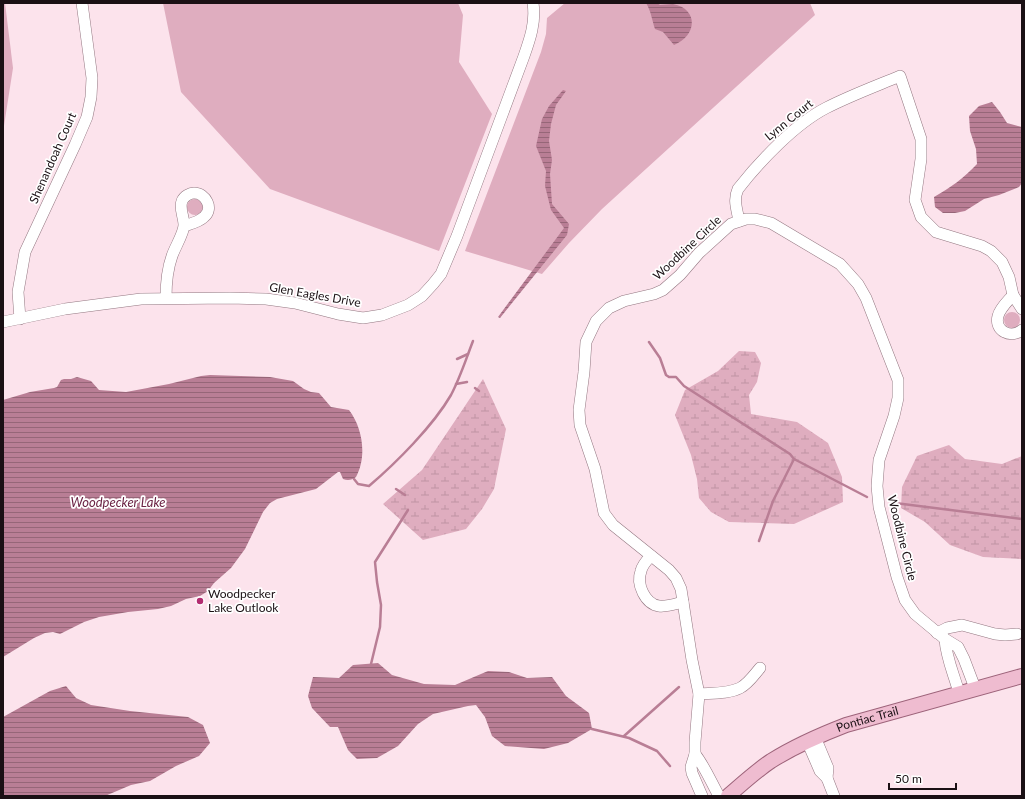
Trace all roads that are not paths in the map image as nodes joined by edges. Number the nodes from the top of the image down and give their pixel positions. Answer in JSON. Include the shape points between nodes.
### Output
{"nodes":[{"id":1,"x":82,"y":3,"type":"edge"},
{"id":2,"x":533,"y":3,"type":"edge"},
{"id":3,"x":739,"y":221,"type":"junction"},
{"id":4,"x":184,"y":226,"type":"dead end"},
{"id":5,"x":1013,"y":295,"type":"junction"},
{"id":6,"x":166,"y":298,"type":"junction"},
{"id":7,"x":1022,"y":309,"type":"edge"},
{"id":8,"x":20,"y":319,"type":"junction"},
{"id":9,"x":3,"y":322,"type":"edge"},
{"id":10,"x":1022,"y":330,"type":"edge"},
{"id":11,"x":651,"y":556,"type":"junction"},
{"id":12,"x":683,"y":602,"type":"junction"},
{"id":13,"x":1016,"y":634,"type":"dead end"},
{"id":14,"x":941,"y":636,"type":"junction"},
{"id":15,"x":760,"y":668,"type":"dead end"},
{"id":16,"x":1022,"y":676,"type":"edge"},
{"id":17,"x":975,"y":688,"type":"junction"},
{"id":18,"x":959,"y":692,"type":"junction"},
{"id":19,"x":699,"y":694,"type":"junction"},
{"id":20,"x":811,"y":739,"type":"junction"},
{"id":21,"x":695,"y":754,"type":"junction"},
{"id":22,"x":702,"y":796,"type":"edge"},
{"id":23,"x":719,"y":796,"type":"edge"},
{"id":24,"x":728,"y":796,"type":"edge"},
{"id":25,"x":834,"y":796,"type":"edge"}],
"edges":[{"from":1,"to":8,"type":"street","name":"Shenandoah Court","via":[[92,78],[91,97],[87,116],[75,145],[24,252],[18,292]]},
{"from":2,"to":6,"type":"street","name":"Glen Eagles Drive","via":[[533,27],[524,56],[457,236],[441,274],[422,296],[392,312],[363,318],[266,299]]},
{"from":3,"to":5,"type":"street","name":"Lynn Court","via":[[735,201],[738,188],[776,146],[795,129],[826,108],[900,76],[921,139],[915,200],[922,217],[936,232],[991,251],[1002,262]]},
{"from":3,"to":11,"type":"street","name":"Woodbine Circle","via":[[720,233],[663,290],[609,308],[596,320],[586,342],[579,410],[580,425],[595,469],[604,513],[613,525]]},
{"from":3,"to":14,"type":"street","name":"Woodbine Circle","via":[[755,219],[771,222],[840,264],[858,284],[866,298],[898,380],[897,404],[879,460],[879,507],[896,577],[905,600],[915,614]]},
{"from":4,"to":6,"type":"street","via":[[171,257],[166,278]]},
{"from":5,"to":7,"type":"street"},
{"from":5,"to":10,"type":"street","via":[[999,313],[998,322],[1006,333],[1014,334]]},
{"from":6,"to":8,"type":"street","name":"Glen Eagles Drive","via":[[118,301]]},
{"from":8,"to":9,"type":"street","name":"Glen Eagles Drive"},
{"from":11,"to":12,"type":"street","name":"Woodbine Circle","via":[[676,578]]},
{"from":11,"to":12,"type":"street","via":[[640,572],[643,592],[650,602],[658,606]]},
{"from":12,"to":19,"type":"street","name":"Woodbine Circle"},
{"from":13,"to":14,"type":"street","via":[[995,634],[962,625],[947,628]]},
{"from":14,"to":17,"type":"street","name":"Woodbine Circle","via":[[958,647]]},
{"from":14,"to":18,"type":"street"},
{"from":15,"to":19,"type":"street","via":[[739,688],[720,693]]},
{"from":16,"to":17,"type":"main road","name":"Pontiac Trail"},
{"from":17,"to":18,"type":"main road","name":"Pontiac Trail"},
{"from":18,"to":20,"type":"main road","name":"Pontiac Trail","via":[[846,725]]},
{"from":19,"to":21,"type":"street","name":"Woodbine Circle"},
{"from":20,"to":24,"type":"main road","name":"Pontiac Trail","via":[[770,762]]},
{"from":20,"to":25,"type":"street","via":[[820,771],[827,778]]},
{"from":21,"to":22,"type":"street","name":"Woodbine Circle","via":[[691,767]]},
{"from":21,"to":23,"type":"street"}]}
